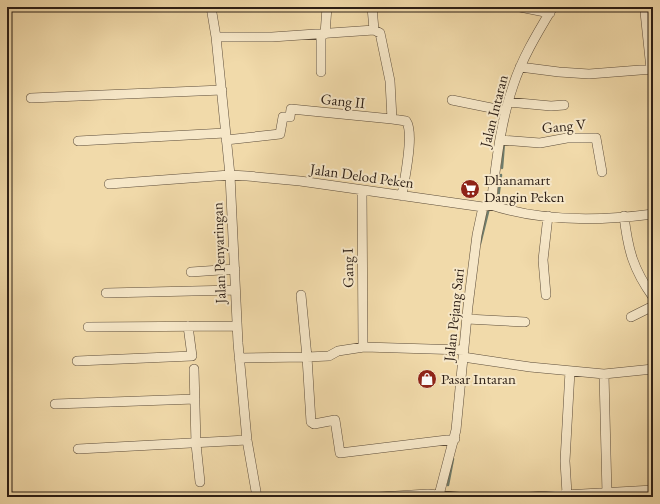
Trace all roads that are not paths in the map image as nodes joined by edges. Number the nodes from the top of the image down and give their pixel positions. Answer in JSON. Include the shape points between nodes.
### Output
{"nodes":[{"id":1,"x":211,"y":7,"type":"edge"},
{"id":2,"x":327,"y":7,"type":"edge"},
{"id":3,"x":372,"y":7,"type":"edge"},
{"id":4,"x":495,"y":7,"type":"edge"},
{"id":5,"x":512,"y":7,"type":"edge"},
{"id":6,"x":520,"y":7,"type":"edge"},
{"id":7,"x":551,"y":10,"type":"edge"},
{"id":8,"x":645,"y":12,"type":"dead end"},
{"id":9,"x":374,"y":30,"type":"junction"},
{"id":10,"x":323,"y":34,"type":"junction"},
{"id":11,"x":216,"y":37,"type":"junction"},
{"id":12,"x":520,"y":67,"type":"junction"},
{"id":13,"x":652,"y":69,"type":"edge"},
{"id":14,"x":321,"y":72,"type":"dead end"},
{"id":15,"x":222,"y":90,"type":"junction"},
{"id":16,"x":32,"y":98,"type":"dead end"},
{"id":17,"x":452,"y":100,"type":"dead end"},
{"id":18,"x":564,"y":105,"type":"dead end"},
{"id":19,"x":507,"y":106,"type":"junction"},
{"id":20,"x":392,"y":119,"type":"junction"},
{"id":21,"x":225,"y":137,"type":"junction"},
{"id":22,"x":500,"y":140,"type":"junction"},
{"id":23,"x":78,"y":141,"type":"dead end"},
{"id":24,"x":602,"y":172,"type":"dead end"},
{"id":25,"x":230,"y":175,"type":"junction"},
{"id":26,"x":109,"y":184,"type":"dead end"},
{"id":27,"x":362,"y":190,"type":"junction"},
{"id":28,"x":402,"y":196,"type":"junction"},
{"id":29,"x":487,"y":206,"type":"junction"},
{"id":30,"x":653,"y":214,"type":"edge"},
{"id":31,"x":548,"y":216,"type":"junction"},
{"id":32,"x":624,"y":216,"type":"junction"},
{"id":33,"x":234,"y":269,"type":"junction"},
{"id":34,"x":191,"y":272,"type":"dead end"},
{"id":35,"x":235,"y":290,"type":"junction"},
{"id":36,"x":106,"y":293,"type":"dead end"},
{"id":37,"x":301,"y":295,"type":"dead end"},
{"id":38,"x":546,"y":295,"type":"dead end"},
{"id":39,"x":653,"y":297,"type":"edge"},
{"id":40,"x":653,"y":306,"type":"edge"},
{"id":41,"x":631,"y":317,"type":"dead end"},
{"id":42,"x":467,"y":319,"type":"junction"},
{"id":43,"x":525,"y":322,"type":"dead end"},
{"id":44,"x":188,"y":326,"type":"junction"},
{"id":45,"x":236,"y":326,"type":"junction"},
{"id":46,"x":88,"y":327,"type":"dead end"},
{"id":47,"x":364,"y":347,"type":"junction"},
{"id":48,"x":463,"y":353,"type":"junction"},
{"id":49,"x":307,"y":357,"type":"junction"},
{"id":50,"x":239,"y":358,"type":"junction"},
{"id":51,"x":77,"y":361,"type":"dead end"},
{"id":52,"x":194,"y":369,"type":"dead end"},
{"id":53,"x":653,"y":369,"type":"edge"},
{"id":54,"x":570,"y":371,"type":"junction"},
{"id":55,"x":604,"y":374,"type":"junction"},
{"id":56,"x":195,"y":399,"type":"junction"},
{"id":57,"x":56,"y":404,"type":"dead end"},
{"id":58,"x":455,"y":439,"type":"junction"},
{"id":59,"x":247,"y":440,"type":"junction"},
{"id":60,"x":196,"y":444,"type":"junction"},
{"id":61,"x":78,"y":449,"type":"dead end"},
{"id":62,"x":200,"y":482,"type":"dead end"},
{"id":63,"x":653,"y":490,"type":"edge"},
{"id":64,"x":567,"y":494,"type":"junction"},
{"id":65,"x":439,"y":495,"type":"junction"},
{"id":66,"x":613,"y":495,"type":"edge"},
{"id":67,"x":257,"y":497,"type":"edge"},
{"id":68,"x":379,"y":497,"type":"edge"},
{"id":69,"x":459,"y":497,"type":"edge"},
{"id":70,"x":529,"y":497,"type":"edge"}],
"edges":[{"from":1,"to":11,"type":"street","name":"Jalan Penyaringan"},
{"from":2,"to":10,"type":"street"},
{"from":3,"to":9,"type":"street"},
{"from":4,"to":5,"type":"street"},
{"from":6,"to":7,"type":"street"},
{"from":7,"to":12,"type":"street","name":"Jalan Intaran"},
{"from":8,"to":13,"type":"street"},
{"from":9,"to":10,"type":"street"},
{"from":9,"to":20,"type":"street","via":[[381,34],[390,81]]},
{"from":10,"to":11,"type":"street"},
{"from":10,"to":14,"type":"street"},
{"from":11,"to":15,"type":"street","name":"Jalan Penyaringan"},
{"from":12,"to":13,"type":"street","via":[[589,74]]},
{"from":12,"to":19,"type":"street","name":"Jalan Intaran"},
{"from":15,"to":16,"type":"street"},
{"from":15,"to":21,"type":"street","name":"Jalan Penyaringan"},
{"from":17,"to":19,"type":"street"},
{"from":18,"to":19,"type":"street"},
{"from":19,"to":22,"type":"street","name":"Jalan Intaran"},
{"from":20,"to":21,"type":"street","name":"Gang II","via":[[291,109],[290,117],[283,118],[280,134]]},
{"from":20,"to":28,"type":"street","name":"Gang II","via":[[406,121],[409,126],[410,138]]},
{"from":21,"to":23,"type":"street"},
{"from":21,"to":25,"type":"street","name":"Jalan Penyaringan"},
{"from":22,"to":24,"type":"street","name":"Gang V","via":[[540,143],[566,138],[596,138]]},
{"from":22,"to":29,"type":"street","name":"Jalan Intaran"},
{"from":25,"to":26,"type":"street","name":"Jalan Delod Peken"},
{"from":25,"to":27,"type":"street","name":"Jalan Delod Peken"},
{"from":25,"to":33,"type":"street","name":"Jalan Penyaringan"},
{"from":27,"to":28,"type":"street","name":"Jalan Delod Peken"},
{"from":27,"to":47,"type":"street","name":"Gang I"},
{"from":28,"to":29,"type":"street","name":"Jalan Delod Peken"},
{"from":29,"to":31,"type":"street","name":"Jalan Delod Peken"},
{"from":29,"to":42,"type":"street","name":"Jalan Pejang Sari","via":[[477,236]]},
{"from":30,"to":32,"type":"street","name":"Jalan Delod Peken"},
{"from":31,"to":32,"type":"street","name":"Jalan Delod Peken","via":[[581,219]]},
{"from":31,"to":38,"type":"street","via":[[543,260]]},
{"from":32,"to":39,"type":"street","via":[[632,261]]},
{"from":33,"to":34,"type":"street"},
{"from":33,"to":35,"type":"street","name":"Jalan Penyaringan"},
{"from":35,"to":36,"type":"street"},
{"from":35,"to":45,"type":"street","name":"Jalan Penyaringan"},
{"from":37,"to":49,"type":"street"},
{"from":40,"to":41,"type":"street"},
{"from":42,"to":43,"type":"street"},
{"from":42,"to":48,"type":"street","name":"Jalan Pejang Sari"},
{"from":44,"to":45,"type":"street"},
{"from":44,"to":46,"type":"street"},
{"from":44,"to":51,"type":"street","via":[[192,356]]},
{"from":45,"to":50,"type":"street","name":"Jalan Penyaringan"},
{"from":47,"to":48,"type":"street"},
{"from":47,"to":49,"type":"street","via":[[329,356]]},
{"from":48,"to":54,"type":"street"},
{"from":48,"to":58,"type":"street","name":"Jalan Pejang Sari"},
{"from":49,"to":50,"type":"street"},
{"from":49,"to":58,"type":"street","via":[[311,422],[314,424],[335,420],[340,453]]},
{"from":50,"to":59,"type":"street","name":"Jalan Penyaringan"},
{"from":52,"to":56,"type":"street"},
{"from":53,"to":55,"type":"street"},
{"from":54,"to":55,"type":"street"},
{"from":54,"to":64,"type":"street","via":[[565,461]]},
{"from":55,"to":66,"type":"street"},
{"from":56,"to":57,"type":"street"},
{"from":56,"to":60,"type":"street"},
{"from":58,"to":65,"type":"street","name":"Jalan Pejang Sari"},
{"from":59,"to":60,"type":"street"},
{"from":59,"to":67,"type":"street","name":"Jalan Penyaringan"},
{"from":60,"to":61,"type":"street"},
{"from":60,"to":62,"type":"street"},
{"from":63,"to":66,"type":"street"},
{"from":64,"to":66,"type":"street"},
{"from":64,"to":70,"type":"street"},
{"from":65,"to":68,"type":"street"},
{"from":65,"to":69,"type":"street"}]}
